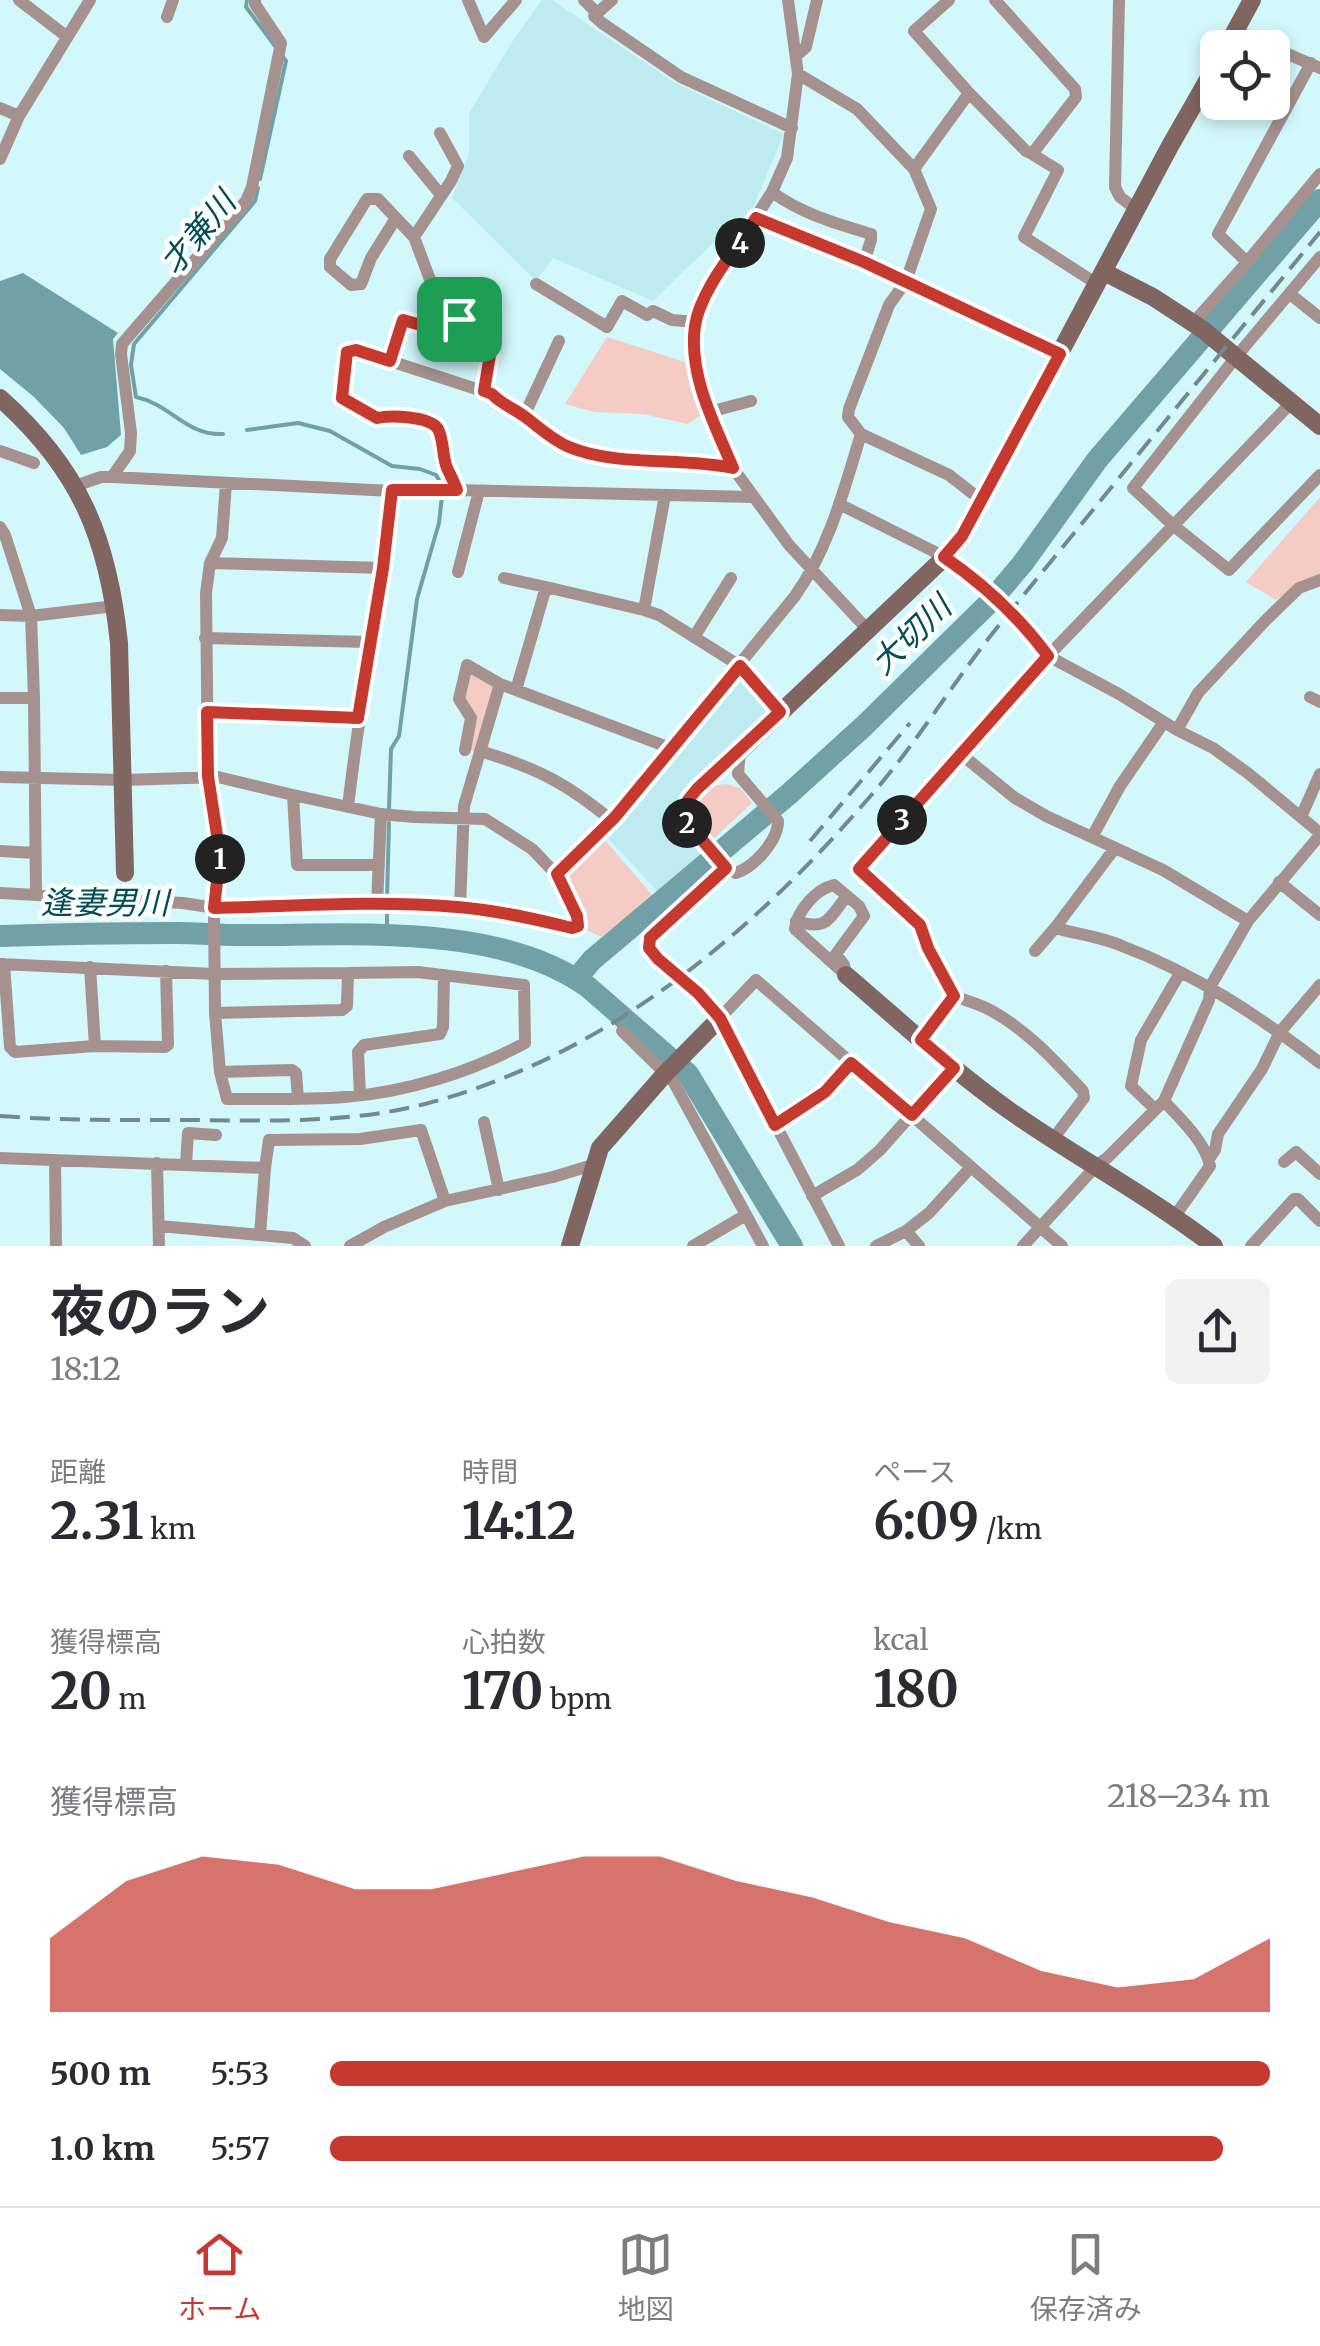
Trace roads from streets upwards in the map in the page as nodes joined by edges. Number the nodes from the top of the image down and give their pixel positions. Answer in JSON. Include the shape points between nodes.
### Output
{"nodes":[{"id":1,"x":19,"y":0,"type":"edge"},
{"id":2,"x":90,"y":0,"type":"edge"},
{"id":3,"x":173,"y":0,"type":"edge"},
{"id":4,"x":256,"y":0,"type":"edge"},
{"id":5,"x":468,"y":0,"type":"edge"},
{"id":6,"x":516,"y":0,"type":"edge"},
{"id":7,"x":584,"y":0,"type":"edge"},
{"id":8,"x":612,"y":0,"type":"edge"},
{"id":9,"x":788,"y":0,"type":"edge"},
{"id":10,"x":817,"y":0,"type":"edge"},
{"id":11,"x":949,"y":0,"type":"edge"},
{"id":12,"x":995,"y":0,"type":"edge"},
{"id":13,"x":1118,"y":0,"type":"edge"},
{"id":14,"x":1252,"y":0,"type":"edge"},
{"id":15,"x":597,"y":13,"type":"junction"},
{"id":16,"x":167,"y":17,"type":"dead end"},
{"id":17,"x":1235,"y":30,"type":"edge"},
{"id":18,"x":66,"y":36,"type":"junction"},
{"id":19,"x":796,"y":56,"type":"junction"},
{"id":20,"x":1290,"y":57,"type":"edge"},
{"id":21,"x":1316,"y":65,"type":"edge"},
{"id":22,"x":798,"y":74,"type":"junction"},
{"id":23,"x":969,"y":94,"type":"junction"},
{"id":24,"x":1200,"y":95,"type":"edge"},
{"id":25,"x":0,"y":108,"type":"edge"},
{"id":26,"x":19,"y":116,"type":"junction"},
{"id":27,"x":792,"y":128,"type":"junction"},
{"id":28,"x":440,"y":133,"type":"dead end"},
{"id":29,"x":1032,"y":154,"type":"junction"},
{"id":30,"x":409,"y":156,"type":"dead end"},
{"id":31,"x":0,"y":158,"type":"edge"},
{"id":32,"x":914,"y":169,"type":"junction"},
{"id":33,"x":1320,"y":174,"type":"edge"},
{"id":34,"x":772,"y":192,"type":"junction"},
{"id":35,"x":441,"y":195,"type":"junction"},
{"id":36,"x":1137,"y":210,"type":"junction"},
{"id":37,"x":396,"y":218,"type":"junction"},
{"id":38,"x":756,"y":218,"type":"junction"},
{"id":39,"x":414,"y":236,"type":"junction"},
{"id":40,"x":1320,"y":257,"type":"edge"},
{"id":41,"x":864,"y":262,"type":"junction"},
{"id":42,"x":1247,"y":262,"type":"junction"},
{"id":43,"x":1100,"y":278,"type":"junction"},
{"id":44,"x":906,"y":281,"type":"junction"},
{"id":45,"x":536,"y":284,"type":"dead end"},
{"id":46,"x":1290,"y":294,"type":"junction"},
{"id":47,"x":1320,"y":318,"type":"edge"},
{"id":48,"x":459,"y":319,"type":"junction"},
{"id":49,"x":696,"y":322,"type":"junction"},
{"id":50,"x":1202,"y":330,"type":"junction"},
{"id":51,"x":559,"y":341,"type":"dead end"},
{"id":52,"x":1060,"y":354,"type":"junction"},
{"id":53,"x":1236,"y":357,"type":"junction"},
{"id":54,"x":390,"y":361,"type":"junction"},
{"id":55,"x":484,"y":391,"type":"junction"},
{"id":56,"x":0,"y":398,"type":"edge"},
{"id":57,"x":752,"y":401,"type":"dead end"},
{"id":58,"x":1292,"y":402,"type":"junction"},
{"id":59,"x":709,"y":412,"type":"junction"},
{"id":60,"x":524,"y":416,"type":"junction"},
{"id":61,"x":1320,"y":426,"type":"edge"},
{"id":62,"x":861,"y":434,"type":"junction"},
{"id":63,"x":0,"y":451,"type":"edge"},
{"id":64,"x":34,"y":463,"type":"dead end"},
{"id":65,"x":733,"y":468,"type":"junction"},
{"id":66,"x":1320,"y":475,"type":"edge"},
{"id":67,"x":112,"y":477,"type":"junction"},
{"id":68,"x":226,"y":483,"type":"junction"},
{"id":69,"x":75,"y":486,"type":"junction"},
{"id":70,"x":392,"y":490,"type":"junction"},
{"id":71,"x":447,"y":490,"type":"junction"},
{"id":72,"x":478,"y":490,"type":"junction"},
{"id":73,"x":665,"y":495,"type":"junction"},
{"id":74,"x":753,"y":497,"type":"junction"},
{"id":75,"x":982,"y":500,"type":"junction"},
{"id":76,"x":839,"y":504,"type":"junction"},
{"id":77,"x":1174,"y":526,"type":"junction"},
{"id":78,"x":0,"y":527,"type":"edge"},
{"id":79,"x":944,"y":557,"type":"junction"},
{"id":80,"x":210,"y":563,"type":"junction"},
{"id":81,"x":383,"y":568,"type":"junction"},
{"id":82,"x":813,"y":571,"type":"junction"},
{"id":83,"x":458,"y":572,"type":"dead end"},
{"id":84,"x":504,"y":578,"type":"dead end"},
{"id":85,"x":731,"y":578,"type":"dead end"},
{"id":86,"x":1320,"y":580,"type":"edge"},
{"id":87,"x":546,"y":588,"type":"junction"},
{"id":88,"x":116,"y":606,"type":"junction"},
{"id":89,"x":644,"y":610,"type":"junction"},
{"id":90,"x":0,"y":615,"type":"edge"},
{"id":91,"x":30,"y":616,"type":"junction"},
{"id":92,"x":868,"y":629,"type":"junction"},
{"id":93,"x":694,"y":637,"type":"junction"},
{"id":94,"x":205,"y":638,"type":"junction"},
{"id":95,"x":370,"y":642,"type":"junction"},
{"id":96,"x":1048,"y":656,"type":"junction"},
{"id":97,"x":740,"y":666,"type":"junction"},
{"id":98,"x":500,"y":684,"type":"junction"},
{"id":99,"x":516,"y":690,"type":"junction"},
{"id":100,"x":0,"y":698,"type":"edge"},
{"id":101,"x":34,"y":698,"type":"junction"},
{"id":102,"x":207,"y":712,"type":"junction"},
{"id":103,"x":780,"y":712,"type":"junction"},
{"id":104,"x":358,"y":718,"type":"junction"},
{"id":105,"x":1164,"y":722,"type":"junction"},
{"id":106,"x":1176,"y":730,"type":"junction"},
{"id":107,"x":672,"y":749,"type":"junction"},
{"id":108,"x":465,"y":750,"type":"dead end"},
{"id":109,"x":480,"y":751,"type":"junction"},
{"id":110,"x":740,"y":751,"type":"junction"},
{"id":111,"x":962,"y":755,"type":"junction"},
{"id":112,"x":713,"y":774,"type":"junction"},
{"id":113,"x":738,"y":774,"type":"junction"},
{"id":114,"x":1320,"y":774,"type":"edge"},
{"id":115,"x":208,"y":776,"type":"junction"},
{"id":116,"x":0,"y":777,"type":"edge"},
{"id":117,"x":34,"y":778,"type":"junction"},
{"id":118,"x":124,"y":780,"type":"junction"},
{"id":119,"x":293,"y":796,"type":"junction"},
{"id":120,"x":348,"y":807,"type":"junction"},
{"id":121,"x":382,"y":814,"type":"junction"},
{"id":122,"x":1301,"y":817,"type":"junction"},
{"id":123,"x":462,"y":818,"type":"junction"},
{"id":124,"x":611,"y":820,"type":"junction"},
{"id":125,"x":1320,"y":834,"type":"edge"},
{"id":126,"x":1092,"y":837,"type":"junction"},
{"id":127,"x":1115,"y":848,"type":"junction"},
{"id":128,"x":0,"y":852,"type":"edge"},
{"id":129,"x":36,"y":852,"type":"junction"},
{"id":130,"x":380,"y":865,"type":"junction"},
{"id":131,"x":726,"y":868,"type":"junction"},
{"id":132,"x":125,"y":873,"type":"dead end"},
{"id":133,"x":557,"y":874,"type":"junction"},
{"id":134,"x":1279,"y":882,"type":"junction"},
{"id":135,"x":0,"y":894,"type":"edge"},
{"id":136,"x":36,"y":894,"type":"junction"},
{"id":137,"x":847,"y":896,"type":"junction"},
{"id":138,"x":376,"y":904,"type":"junction"},
{"id":139,"x":460,"y":907,"type":"junction"},
{"id":140,"x":214,"y":911,"type":"junction"},
{"id":141,"x":1320,"y":915,"type":"edge"},
{"id":142,"x":796,"y":921,"type":"junction"},
{"id":143,"x":1248,"y":921,"type":"junction"},
{"id":144,"x":1055,"y":928,"type":"junction"},
{"id":145,"x":1035,"y":951,"type":"dead end"},
{"id":146,"x":821,"y":954,"type":"junction"},
{"id":147,"x":836,"y":954,"type":"junction"},
{"id":148,"x":2,"y":964,"type":"edge"},
{"id":149,"x":90,"y":967,"type":"junction"},
{"id":150,"x":214,"y":969,"type":"junction"},
{"id":151,"x":166,"y":971,"type":"junction"},
{"id":152,"x":348,"y":973,"type":"junction"},
{"id":153,"x":1180,"y":973,"type":"junction"},
{"id":154,"x":444,"y":974,"type":"junction"},
{"id":155,"x":846,"y":975,"type":"junction"},
{"id":156,"x":1320,"y":985,"type":"edge"},
{"id":157,"x":1210,"y":987,"type":"junction"},
{"id":158,"x":954,"y":996,"type":"junction"},
{"id":159,"x":215,"y":1013,"type":"junction"},
{"id":160,"x":720,"y":1018,"type":"junction"},
{"id":161,"x":622,"y":1031,"type":"dead end"},
{"id":162,"x":1280,"y":1032,"type":"junction"},
{"id":163,"x":921,"y":1040,"type":"junction"},
{"id":164,"x":95,"y":1046,"type":"junction"},
{"id":165,"x":851,"y":1063,"type":"junction"},
{"id":166,"x":1320,"y":1063,"type":"edge"},
{"id":167,"x":954,"y":1068,"type":"junction"},
{"id":168,"x":220,"y":1072,"type":"junction"},
{"id":169,"x":666,"y":1073,"type":"junction"},
{"id":170,"x":360,"y":1095,"type":"junction"},
{"id":171,"x":298,"y":1099,"type":"junction"},
{"id":172,"x":1160,"y":1105,"type":"junction"},
{"id":173,"x":912,"y":1115,"type":"junction"},
{"id":174,"x":484,"y":1122,"type":"dead end"},
{"id":175,"x":775,"y":1125,"type":"junction"},
{"id":176,"x":216,"y":1136,"type":"dead end"},
{"id":177,"x":1053,"y":1139,"type":"junction"},
{"id":178,"x":0,"y":1158,"type":"edge"},
{"id":179,"x":1209,"y":1159,"type":"junction"},
{"id":180,"x":55,"y":1160,"type":"junction"},
{"id":181,"x":1284,"y":1162,"type":"dead end"},
{"id":182,"x":156,"y":1163,"type":"junction"},
{"id":183,"x":186,"y":1164,"type":"junction"},
{"id":184,"x":596,"y":1164,"type":"junction"},
{"id":185,"x":1096,"y":1166,"type":"junction"},
{"id":186,"x":971,"y":1167,"type":"junction"},
{"id":187,"x":265,"y":1168,"type":"junction"},
{"id":188,"x":1320,"y":1174,"type":"edge"},
{"id":189,"x":499,"y":1190,"type":"junction"},
{"id":190,"x":812,"y":1196,"type":"junction"},
{"id":191,"x":445,"y":1201,"type":"junction"},
{"id":192,"x":746,"y":1215,"type":"junction"},
{"id":193,"x":1175,"y":1216,"type":"junction"},
{"id":194,"x":1320,"y":1221,"type":"edge"},
{"id":195,"x":159,"y":1226,"type":"junction"},
{"id":196,"x":384,"y":1227,"type":"junction"},
{"id":197,"x":1040,"y":1228,"type":"junction"},
{"id":198,"x":906,"y":1231,"type":"junction"},
{"id":199,"x":260,"y":1235,"type":"junction"},
{"id":200,"x":56,"y":1246,"type":"edge"},
{"id":201,"x":159,"y":1246,"type":"edge"},
{"id":202,"x":305,"y":1246,"type":"edge"},
{"id":203,"x":350,"y":1246,"type":"edge"},
{"id":204,"x":384,"y":1246,"type":"edge"},
{"id":205,"x":570,"y":1246,"type":"edge"},
{"id":206,"x":693,"y":1246,"type":"edge"},
{"id":207,"x":762,"y":1246,"type":"edge"},
{"id":208,"x":839,"y":1246,"type":"edge"},
{"id":209,"x":876,"y":1246,"type":"edge"},
{"id":210,"x":918,"y":1246,"type":"edge"},
{"id":211,"x":1023,"y":1246,"type":"edge"},
{"id":212,"x":1062,"y":1246,"type":"edge"},
{"id":213,"x":1214,"y":1246,"type":"edge"},
{"id":214,"x":1251,"y":1246,"type":"edge"}],
"edges":[{"from":1,"to":18,"type":"street"},
{"from":2,"to":18,"type":"street"},
{"from":3,"to":16,"type":"street"},
{"from":4,"to":67,"type":"street","via":[[280,43],[249,195],[122,344],[130,451]]},
{"from":5,"to":6,"type":"street","via":[[484,37]]},
{"from":7,"to":15,"type":"street"},
{"from":8,"to":15,"type":"street"},
{"from":9,"to":19,"type":"street"},
{"from":10,"to":19,"type":"street","via":[[806,47]]},
{"from":11,"to":23,"type":"street","via":[[914,31]]},
{"from":12,"to":29,"type":"street","via":[[1075,90]]},
{"from":13,"to":36,"type":"street","via":[[1115,187]]},
{"from":14,"to":17,"type":"street"},
{"from":15,"to":27,"type":"street","via":[[602,23],[682,76]]},
{"from":18,"to":26,"type":"street"},
{"from":19,"to":22,"type":"street"},
{"from":20,"to":21,"type":"street"},
{"from":21,"to":42,"type":"street","via":[[1218,234]]},
{"from":22,"to":27,"type":"street"},
{"from":22,"to":32,"type":"street","via":[[857,110]]},
{"from":23,"to":29,"type":"street"},
{"from":23,"to":32,"type":"street"},
{"from":24,"to":36,"type":"street"},
{"from":25,"to":26,"type":"street"},
{"from":26,"to":31,"type":"street"},
{"from":27,"to":34,"type":"street"},
{"from":28,"to":35,"type":"street","via":[[458,166]]},
{"from":29,"to":43,"type":"street","via":[[1058,170],[1024,237]]},
{"from":30,"to":35,"type":"street"},
{"from":32,"to":44,"type":"street","via":[[931,209]]},
{"from":33,"to":42,"type":"street"},
{"from":34,"to":38,"type":"street"},
{"from":34,"to":41,"type":"street","via":[[790,206],[871,234]]},
{"from":35,"to":39,"type":"street"},
{"from":36,"to":43,"type":"street"},
{"from":37,"to":37,"type":"street","via":[[378,199],[367,199],[330,267],[360,284]]},
{"from":37,"to":39,"type":"street"},
{"from":38,"to":41,"type":"street"},
{"from":38,"to":49,"type":"street"},
{"from":39,"to":48,"type":"street","via":[[437,298]]},
{"from":40,"to":46,"type":"street"},
{"from":41,"to":44,"type":"street"},
{"from":42,"to":50,"type":"street"},
{"from":43,"to":50,"type":"street","via":[[1154,297]]},
{"from":43,"to":52,"type":"street"},
{"from":44,"to":52,"type":"street"},
{"from":44,"to":62,"type":"street","via":[[889,305],[849,409]]},
{"from":45,"to":49,"type":"street","via":[[607,327],[622,301],[647,315]]},
{"from":46,"to":47,"type":"street"},
{"from":46,"to":53,"type":"street"},
{"from":48,"to":54,"type":"street","via":[[445,332],[403,320]]},
{"from":48,"to":55,"type":"street","via":[[490,355]]},
{"from":49,"to":59,"type":"street","via":[[694,354]]},
{"from":50,"to":53,"type":"street"},
{"from":51,"to":60,"type":"street"},
{"from":52,"to":75,"type":"street"},
{"from":53,"to":58,"type":"street"},
{"from":53,"to":77,"type":"street","via":[[1132,488]]},
{"from":54,"to":55,"type":"street"},
{"from":54,"to":71,"type":"street","via":[[347,352],[342,398],[377,418],[434,424]]},
{"from":55,"to":60,"type":"street"},
{"from":56,"to":69,"type":"street"},
{"from":57,"to":59,"type":"street"},
{"from":58,"to":61,"type":"street"},
{"from":58,"to":77,"type":"street"},
{"from":59,"to":65,"type":"street"},
{"from":60,"to":65,"type":"street","via":[[571,448],[594,454]]},
{"from":62,"to":75,"type":"street","via":[[949,475]]},
{"from":62,"to":76,"type":"street"},
{"from":63,"to":64,"type":"street"},
{"from":65,"to":74,"type":"street"},
{"from":66,"to":77,"type":"street","via":[[1229,570]]},
{"from":67,"to":68,"type":"street"},
{"from":67,"to":69,"type":"street"},
{"from":68,"to":70,"type":"street"},
{"from":68,"to":80,"type":"street","via":[[222,538]]},
{"from":69,"to":88,"type":"street","via":[[99,536]]},
{"from":70,"to":71,"type":"street"},
{"from":70,"to":81,"type":"street"},
{"from":71,"to":72,"type":"street"},
{"from":72,"to":73,"type":"street"},
{"from":72,"to":83,"type":"street"},
{"from":73,"to":74,"type":"street"},
{"from":73,"to":89,"type":"street"},
{"from":74,"to":82,"type":"street"},
{"from":75,"to":79,"type":"street"},
{"from":76,"to":79,"type":"street"},
{"from":76,"to":82,"type":"street"},
{"from":77,"to":96,"type":"street"},
{"from":78,"to":91,"type":"street"},
{"from":79,"to":92,"type":"street"},
{"from":79,"to":96,"type":"street","via":[[1006,606]]},
{"from":80,"to":81,"type":"street"},
{"from":80,"to":94,"type":"street"},
{"from":81,"to":95,"type":"street"},
{"from":82,"to":92,"type":"street"},
{"from":82,"to":97,"type":"street"},
{"from":84,"to":87,"type":"street"},
{"from":85,"to":93,"type":"street"},
{"from":86,"to":106,"type":"street","via":[[1298,588],[1265,621],[1198,693]]},
{"from":87,"to":89,"type":"street"},
{"from":87,"to":99,"type":"street"},
{"from":88,"to":91,"type":"street"},
{"from":88,"to":118,"type":"street"},
{"from":89,"to":93,"type":"street"},
{"from":90,"to":91,"type":"street"},
{"from":91,"to":101,"type":"street"},
{"from":92,"to":103,"type":"street"},
{"from":93,"to":97,"type":"street"},
{"from":94,"to":95,"type":"street"},
{"from":94,"to":102,"type":"street"},
{"from":95,"to":104,"type":"street"},
{"from":96,"to":105,"type":"street"},
{"from":96,"to":111,"type":"street"},
{"from":97,"to":103,"type":"street"},
{"from":97,"to":107,"type":"street"},
{"from":98,"to":99,"type":"street"},
{"from":98,"to":108,"type":"street","via":[[467,665],[459,699],[471,718]]},
{"from":98,"to":109,"type":"street"},
{"from":99,"to":107,"type":"street"},
{"from":100,"to":101,"type":"street"},
{"from":101,"to":117,"type":"street"},
{"from":102,"to":104,"type":"street"},
{"from":102,"to":115,"type":"street"},
{"from":103,"to":110,"type":"street"},
{"from":104,"to":120,"type":"street"},
{"from":105,"to":106,"type":"street"},
{"from":105,"to":126,"type":"street"},
{"from":106,"to":122,"type":"street","via":[[1225,757]]},
{"from":107,"to":124,"type":"street"},
{"from":109,"to":123,"type":"street"},
{"from":109,"to":124,"type":"street","via":[[547,775]]},
{"from":110,"to":112,"type":"street"},
{"from":110,"to":113,"type":"street"},
{"from":111,"to":126,"type":"street","via":[[1015,798]]},
{"from":111,"to":158,"type":"street","via":[[859,869],[920,925]]},
{"from":112,"to":113,"type":"street"},
{"from":112,"to":131,"type":"street","via":[[688,800],[686,821]]},
{"from":113,"to":131,"type":"street","via":[[778,822],[778,831],[742,872]]},
{"from":114,"to":122,"type":"street"},
{"from":115,"to":118,"type":"street"},
{"from":115,"to":119,"type":"street"},
{"from":115,"to":140,"type":"street","via":[[220,855]]},
{"from":116,"to":117,"type":"street"},
{"from":117,"to":118,"type":"street"},
{"from":117,"to":129,"type":"street"},
{"from":118,"to":132,"type":"street"},
{"from":119,"to":120,"type":"street"},
{"from":119,"to":130,"type":"street","via":[[297,864]]},
{"from":120,"to":121,"type":"street"},
{"from":121,"to":123,"type":"street"},
{"from":121,"to":130,"type":"street"},
{"from":122,"to":125,"type":"street"},
{"from":123,"to":133,"type":"street","via":[[485,819],[532,848]]},
{"from":123,"to":139,"type":"street"},
{"from":124,"to":133,"type":"street"},
{"from":125,"to":134,"type":"street"},
{"from":126,"to":127,"type":"street"},
{"from":127,"to":143,"type":"street"},
{"from":127,"to":144,"type":"street"},
{"from":128,"to":129,"type":"street"},
{"from":129,"to":136,"type":"street"},
{"from":130,"to":138,"type":"street"},
{"from":131,"to":160,"type":"street","via":[[648,944]]},
{"from":133,"to":139,"type":"street","via":[[578,926]]},
{"from":134,"to":141,"type":"street"},
{"from":134,"to":143,"type":"street"},
{"from":135,"to":136,"type":"street"},
{"from":136,"to":140,"type":"street","via":[[183,903]]},
{"from":137,"to":142,"type":"street","via":[[824,923]]},
{"from":137,"to":142,"type":"street","via":[[834,884],[824,887]]},
{"from":137,"to":147,"type":"street","via":[[864,916]]},
{"from":138,"to":139,"type":"street"},
{"from":138,"to":140,"type":"street"},
{"from":140,"to":150,"type":"street"},
{"from":142,"to":146,"type":"street","via":[[795,929]]},
{"from":143,"to":157,"type":"street"},
{"from":144,"to":145,"type":"street"},
{"from":144,"to":153,"type":"street","via":[[1120,945]]},
{"from":146,"to":147,"type":"street"},
{"from":146,"to":155,"type":"street"},
{"from":147,"to":155,"type":"street"},
{"from":148,"to":149,"type":"street"},
{"from":148,"to":164,"type":"street","via":[[11,1050]]},
{"from":149,"to":151,"type":"street"},
{"from":149,"to":164,"type":"street"},
{"from":150,"to":151,"type":"street"},
{"from":150,"to":152,"type":"street"},
{"from":150,"to":159,"type":"street"},
{"from":151,"to":164,"type":"street","via":[[168,1045]]},
{"from":152,"to":154,"type":"street"},
{"from":152,"to":159,"type":"street","via":[[342,1010]]},
{"from":153,"to":157,"type":"street"},
{"from":153,"to":172,"type":"street","via":[[1141,1040],[1131,1086]]},
{"from":154,"to":170,"type":"street","via":[[440,1034],[364,1046],[358,1052]]},
{"from":154,"to":170,"type":"street","via":[[524,985],[525,1043],[449,1076]]},
{"from":155,"to":163,"type":"street"},
{"from":156,"to":162,"type":"street"},
{"from":157,"to":162,"type":"street"},
{"from":157,"to":172,"type":"street"},
{"from":158,"to":163,"type":"street"},
{"from":158,"to":177,"type":"street","via":[[1020,1029],[1083,1091]]},
{"from":159,"to":168,"type":"street"},
{"from":160,"to":165,"type":"street","via":[[756,980]]},
{"from":160,"to":169,"type":"street"},
{"from":160,"to":175,"type":"street"},
{"from":161,"to":169,"type":"street"},
{"from":162,"to":166,"type":"street"},
{"from":162,"to":179,"type":"street"},
{"from":163,"to":167,"type":"street"},
{"from":165,"to":173,"type":"street"},
{"from":165,"to":175,"type":"street","via":[[825,1092]]},
{"from":167,"to":173,"type":"street"},
{"from":167,"to":177,"type":"street"},
{"from":168,"to":171,"type":"street","via":[[227,1099]]},
{"from":168,"to":171,"type":"street","via":[[292,1070]]},
{"from":169,"to":184,"type":"street","via":[[600,1148]]},
{"from":169,"to":192,"type":"street"},
{"from":170,"to":171,"type":"street"},
{"from":172,"to":179,"type":"street","via":[[1188,1127]]},
{"from":172,"to":185,"type":"street"},
{"from":173,"to":186,"type":"street"},
{"from":173,"to":190,"type":"street","via":[[857,1170]]},
{"from":174,"to":189,"type":"street"},
{"from":175,"to":190,"type":"street"},
{"from":176,"to":183,"type":"street","via":[[188,1134]]},
{"from":177,"to":185,"type":"street"},
{"from":178,"to":180,"type":"street"},
{"from":179,"to":193,"type":"street"},
{"from":180,"to":182,"type":"street"},
{"from":180,"to":200,"type":"street"},
{"from":181,"to":188,"type":"street","via":[[1296,1152]]},
{"from":182,"to":183,"type":"street"},
{"from":182,"to":195,"type":"street"},
{"from":183,"to":187,"type":"street"},
{"from":184,"to":189,"type":"street"},
{"from":184,"to":205,"type":"street"},
{"from":185,"to":193,"type":"street"},
{"from":185,"to":197,"type":"street"},
{"from":186,"to":197,"type":"street"},
{"from":186,"to":198,"type":"street"},
{"from":187,"to":191,"type":"street","via":[[269,1140],[421,1130]]},
{"from":187,"to":199,"type":"street"},
{"from":189,"to":191,"type":"street"},
{"from":190,"to":208,"type":"street"},
{"from":191,"to":196,"type":"street"},
{"from":192,"to":206,"type":"street"},
{"from":192,"to":207,"type":"street"},
{"from":193,"to":213,"type":"street","via":[[1192,1238]]},
{"from":194,"to":214,"type":"street","via":[[1294,1198]]},
{"from":195,"to":199,"type":"street"},
{"from":195,"to":201,"type":"street"},
{"from":196,"to":203,"type":"street"},
{"from":196,"to":204,"type":"street"},
{"from":197,"to":211,"type":"street"},
{"from":197,"to":212,"type":"street"},
{"from":198,"to":209,"type":"street"},
{"from":198,"to":210,"type":"street"},
{"from":199,"to":202,"type":"street"}]}
